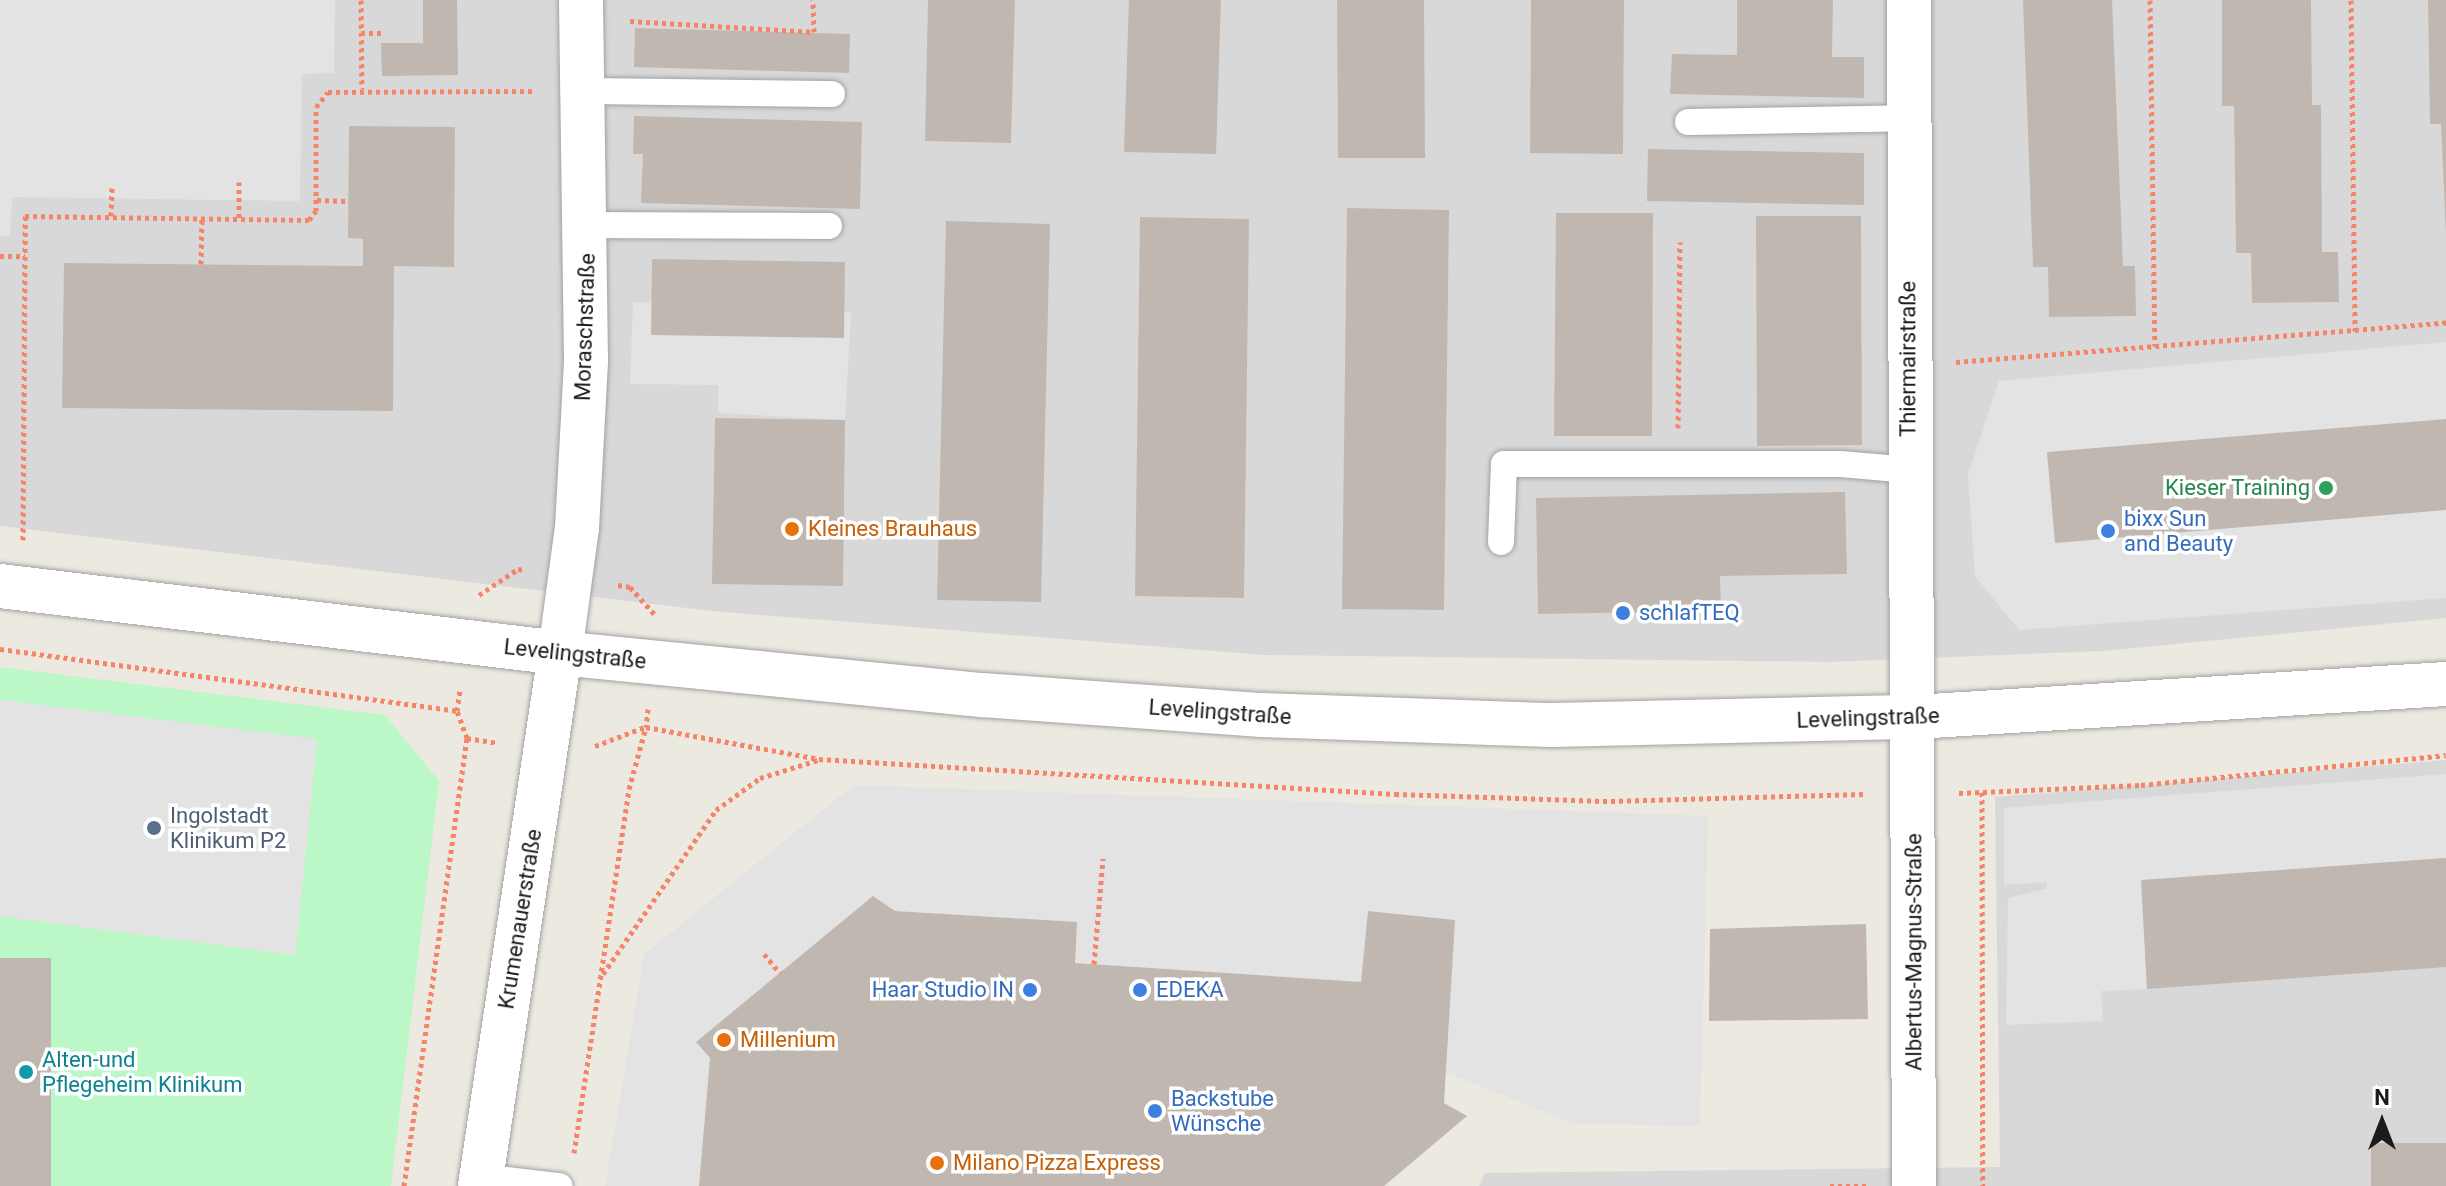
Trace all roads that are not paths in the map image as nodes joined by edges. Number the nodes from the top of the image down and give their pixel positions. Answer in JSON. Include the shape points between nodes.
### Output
{"nodes":[{"id":1,"x":1909,"y":0,"type":"edge"},
{"id":2,"x":581,"y":9,"type":"edge"},
{"id":3,"x":583,"y":91,"type":"junction"},
{"id":4,"x":832,"y":94,"type":"dead end"},
{"id":5,"x":1908,"y":118,"type":"junction"},
{"id":6,"x":1688,"y":122,"type":"dead end"},
{"id":7,"x":588,"y":225,"type":"junction"},
{"id":8,"x":829,"y":226,"type":"dead end"},
{"id":9,"x":1910,"y":470,"type":"junction"},
{"id":10,"x":1501,"y":542,"type":"dead end"},
{"id":11,"x":0,"y":586,"type":"edge"},
{"id":12,"x":560,"y":653,"type":"junction"},
{"id":13,"x":2446,"y":684,"type":"edge"},
{"id":14,"x":1915,"y":717,"type":"junction"},
{"id":15,"x":480,"y":1182,"type":"edge"},
{"id":16,"x":559,"y":1186,"type":"edge"},
{"id":17,"x":1914,"y":1186,"type":"edge"}],
"edges":[{"from":1,"to":5,"type":"street","name":"Thiermairstraße"},
{"from":2,"to":3,"type":"street","name":"Moraschstraße"},
{"from":3,"to":4,"type":"lane"},
{"from":3,"to":7,"type":"street","name":"Moraschstraße"},
{"from":5,"to":6,"type":"lane"},
{"from":5,"to":9,"type":"street","name":"Thiermairstraße"},
{"from":7,"to":8,"type":"lane"},
{"from":7,"to":12,"type":"street","name":"Moraschstraße","via":[[577,528]]},
{"from":9,"to":10,"type":"lane","via":[[1841,464],[1504,464]]},
{"from":9,"to":14,"type":"street","name":"Thiermairstraße"},
{"from":11,"to":12,"type":"street","name":"Levelingstraße"},
{"from":12,"to":14,"type":"street","name":"Levelingstraße","via":[[982,695],[1262,715],[1552,725]]},
{"from":12,"to":15,"type":"street","name":"Krumenauerstraße"},
{"from":13,"to":14,"type":"street","name":"Levelingstraße"},
{"from":14,"to":17,"type":"street","name":"Albertus-Magnus-Straße"},
{"from":15,"to":16,"type":"lane"}]}
